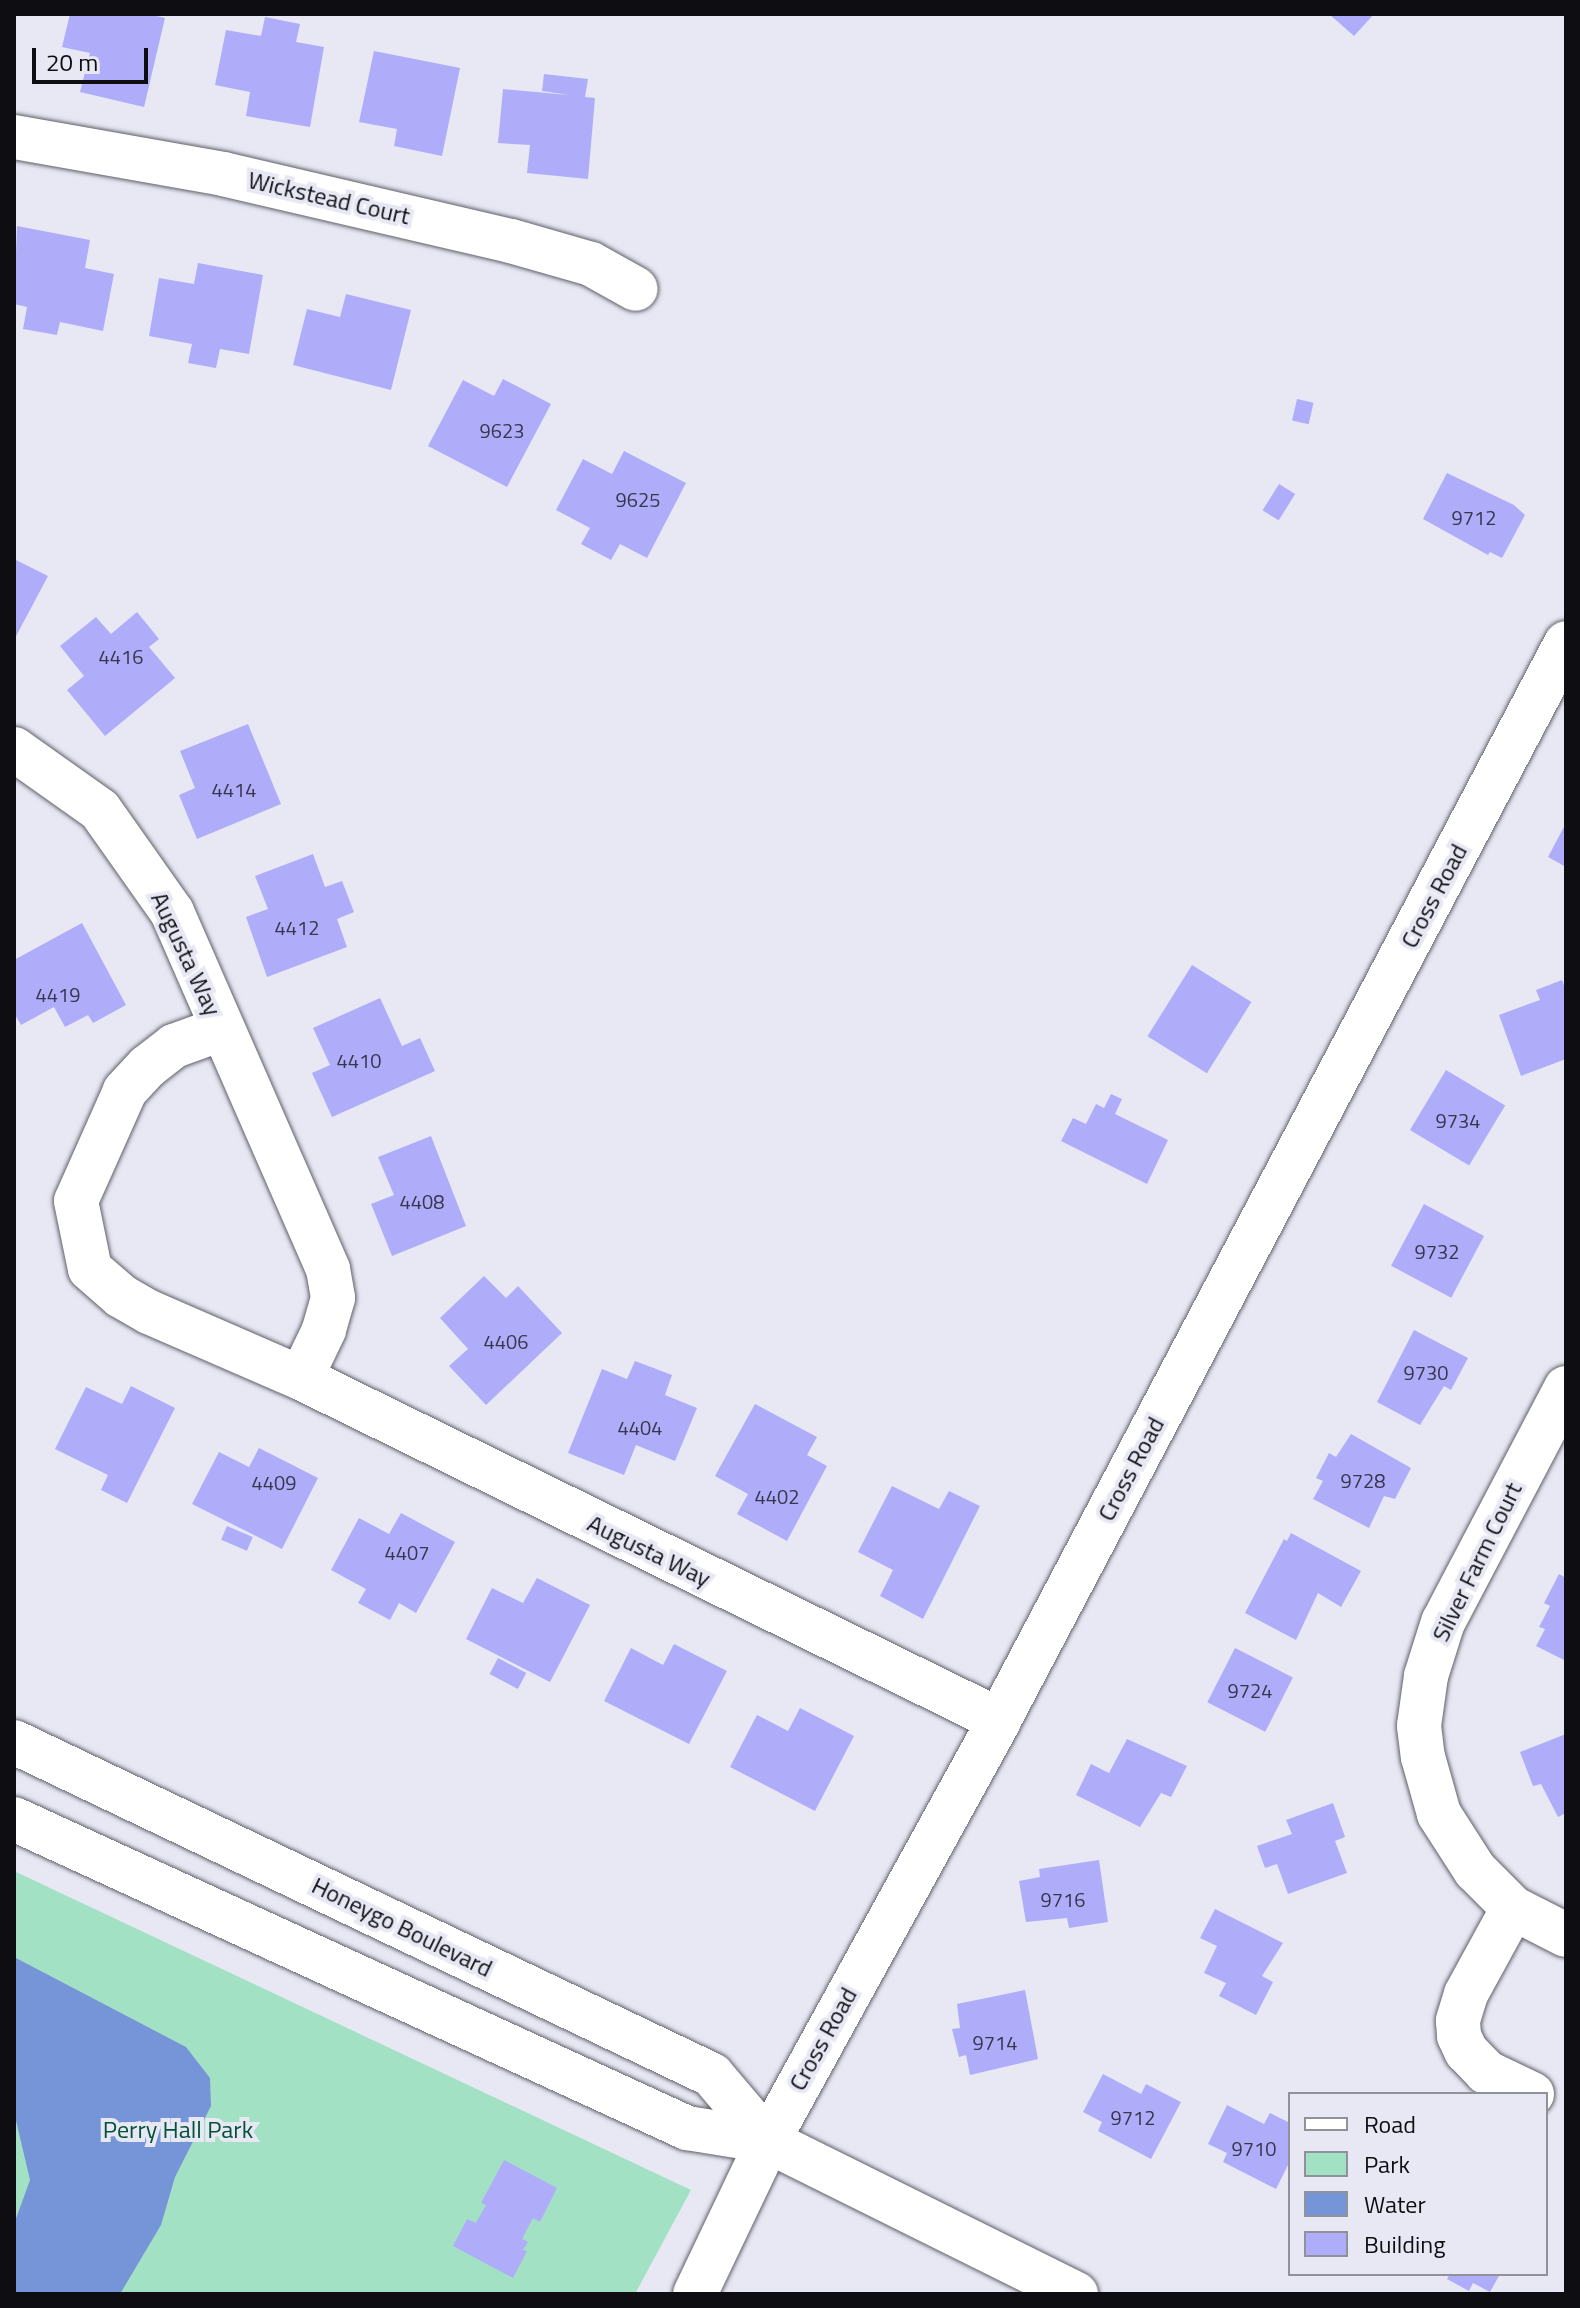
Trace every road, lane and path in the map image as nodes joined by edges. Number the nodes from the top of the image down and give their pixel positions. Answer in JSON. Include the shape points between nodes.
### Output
{"nodes":[{"id":1,"x":14,"y":137,"type":"edge"},
{"id":2,"x":636,"y":289,"type":"dead end"},
{"id":3,"x":1566,"y":643,"type":"edge"},
{"id":4,"x":14,"y":749,"type":"edge"},
{"id":5,"x":221,"y":1029,"type":"junction"},
{"id":6,"x":301,"y":1378,"type":"junction"},
{"id":7,"x":1566,"y":1388,"type":"edge"},
{"id":8,"x":999,"y":1720,"type":"junction"},
{"id":9,"x":14,"y":1742,"type":"edge"},
{"id":10,"x":14,"y":1819,"type":"edge"},
{"id":11,"x":1513,"y":1908,"type":"junction"},
{"id":12,"x":1566,"y":1935,"type":"edge"},
{"id":13,"x":1528,"y":2092,"type":"edge"},
{"id":14,"x":768,"y":2141,"type":"junction"},
{"id":15,"x":695,"y":2294,"type":"edge"},
{"id":16,"x":1076,"y":2294,"type":"edge"}],
"edges":[{"from":1,"to":2,"type":"street","name":"Wickstead Court","via":[[223,174],[427,220],[591,264]]},
{"from":3,"to":8,"type":"street","name":"Cross Road"},
{"from":4,"to":5,"type":"street","name":"Augusta Way","via":[[100,810],[138,860],[172,912]]},
{"from":5,"to":6,"type":"street","name":"Augusta Way","via":[[328,1269],[333,1298]]},
{"from":5,"to":6,"type":"street","name":"Augusta Way","via":[[174,1046],[125,1091],[76,1201],[83,1246],[90,1269],[121,1296]]},
{"from":6,"to":8,"type":"street","name":"Augusta Way"},
{"from":7,"to":11,"type":"street","name":"Silver Farm Court","via":[[1443,1622],[1426,1676],[1419,1726],[1439,1814],[1475,1870]]},
{"from":8,"to":14,"type":"street","name":"Cross Road"},
{"from":9,"to":14,"type":"street","name":"Honeygo Boulevard","via":[[712,2075]]},
{"from":10,"to":14,"type":"street","name":"Honeygo Boulevard","via":[[687,2128]]},
{"from":11,"to":12,"type":"street","name":"Silver Farm Court"},
{"from":11,"to":13,"type":"street","via":[[1466,1994],[1459,2036],[1486,2072]]},
{"from":14,"to":15,"type":"street","name":"Cross Road"},
{"from":14,"to":16,"type":"street","name":"Honeygo Boulevard"}]}
